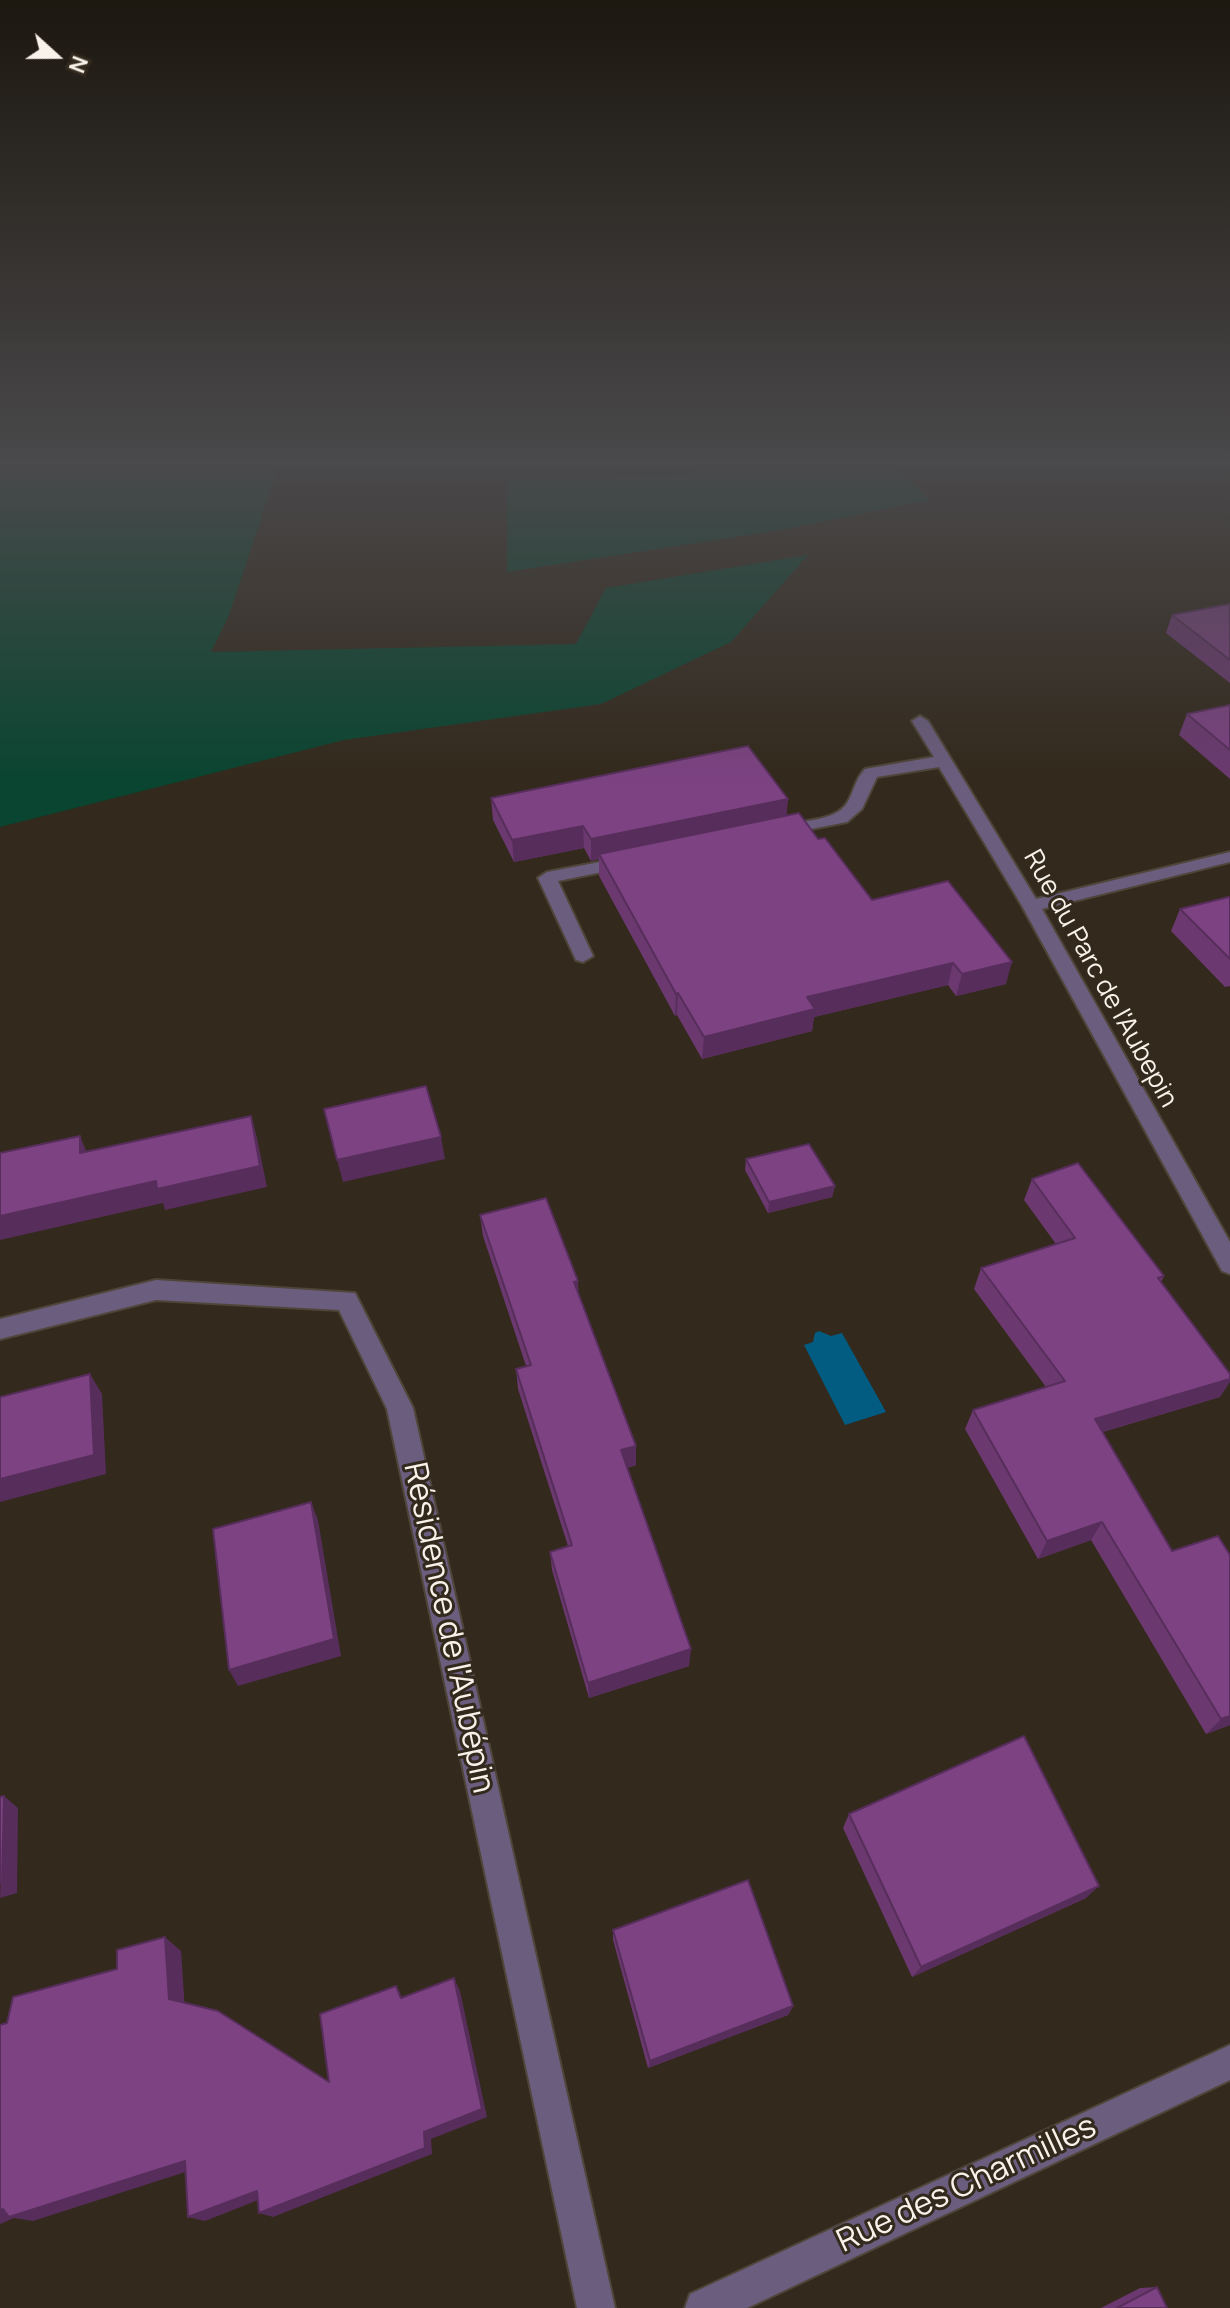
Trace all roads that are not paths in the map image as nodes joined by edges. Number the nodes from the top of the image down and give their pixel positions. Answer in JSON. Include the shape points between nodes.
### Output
{"nodes":[{"id":1,"x":920,"y":721,"type":"dead end"},
{"id":2,"x":944,"y":761,"type":"junction"},
{"id":3,"x":763,"y":834,"type":"edge"},
{"id":4,"x":1230,"y":857,"type":"edge"},
{"id":5,"x":640,"y":859,"type":"edge"},
{"id":6,"x":1031,"y":906,"type":"junction"},
{"id":7,"x":583,"y":956,"type":"dead end"},
{"id":8,"x":1230,"y":1264,"type":"edge"},
{"id":9,"x":0,"y":1329,"type":"edge"},
{"id":10,"x":1230,"y":2062,"type":"edge"},
{"id":11,"x":596,"y":2308,"type":"edge"},
{"id":12,"x":704,"y":2308,"type":"edge"}],
"edges":[{"from":1,"to":2,"type":"street","name":"Rue du Parc de l'Aubepin"},
{"from":2,"to":3,"type":"street","via":[[871,773],[853,809],[841,818]]},
{"from":2,"to":6,"type":"street","name":"Rue du Parc de l'Aubepin"},
{"from":4,"to":6,"type":"street"},
{"from":5,"to":7,"type":"street","via":[[547,878]]},
{"from":6,"to":8,"type":"street","name":"Rue du Parc de l'Aubepin"},
{"from":9,"to":11,"type":"street","name":"Résidence de l'Aubépin","via":[[156,1290],[346,1300],[400,1408]]},
{"from":10,"to":12,"type":"street","name":"Rue des Charmilles"}]}
